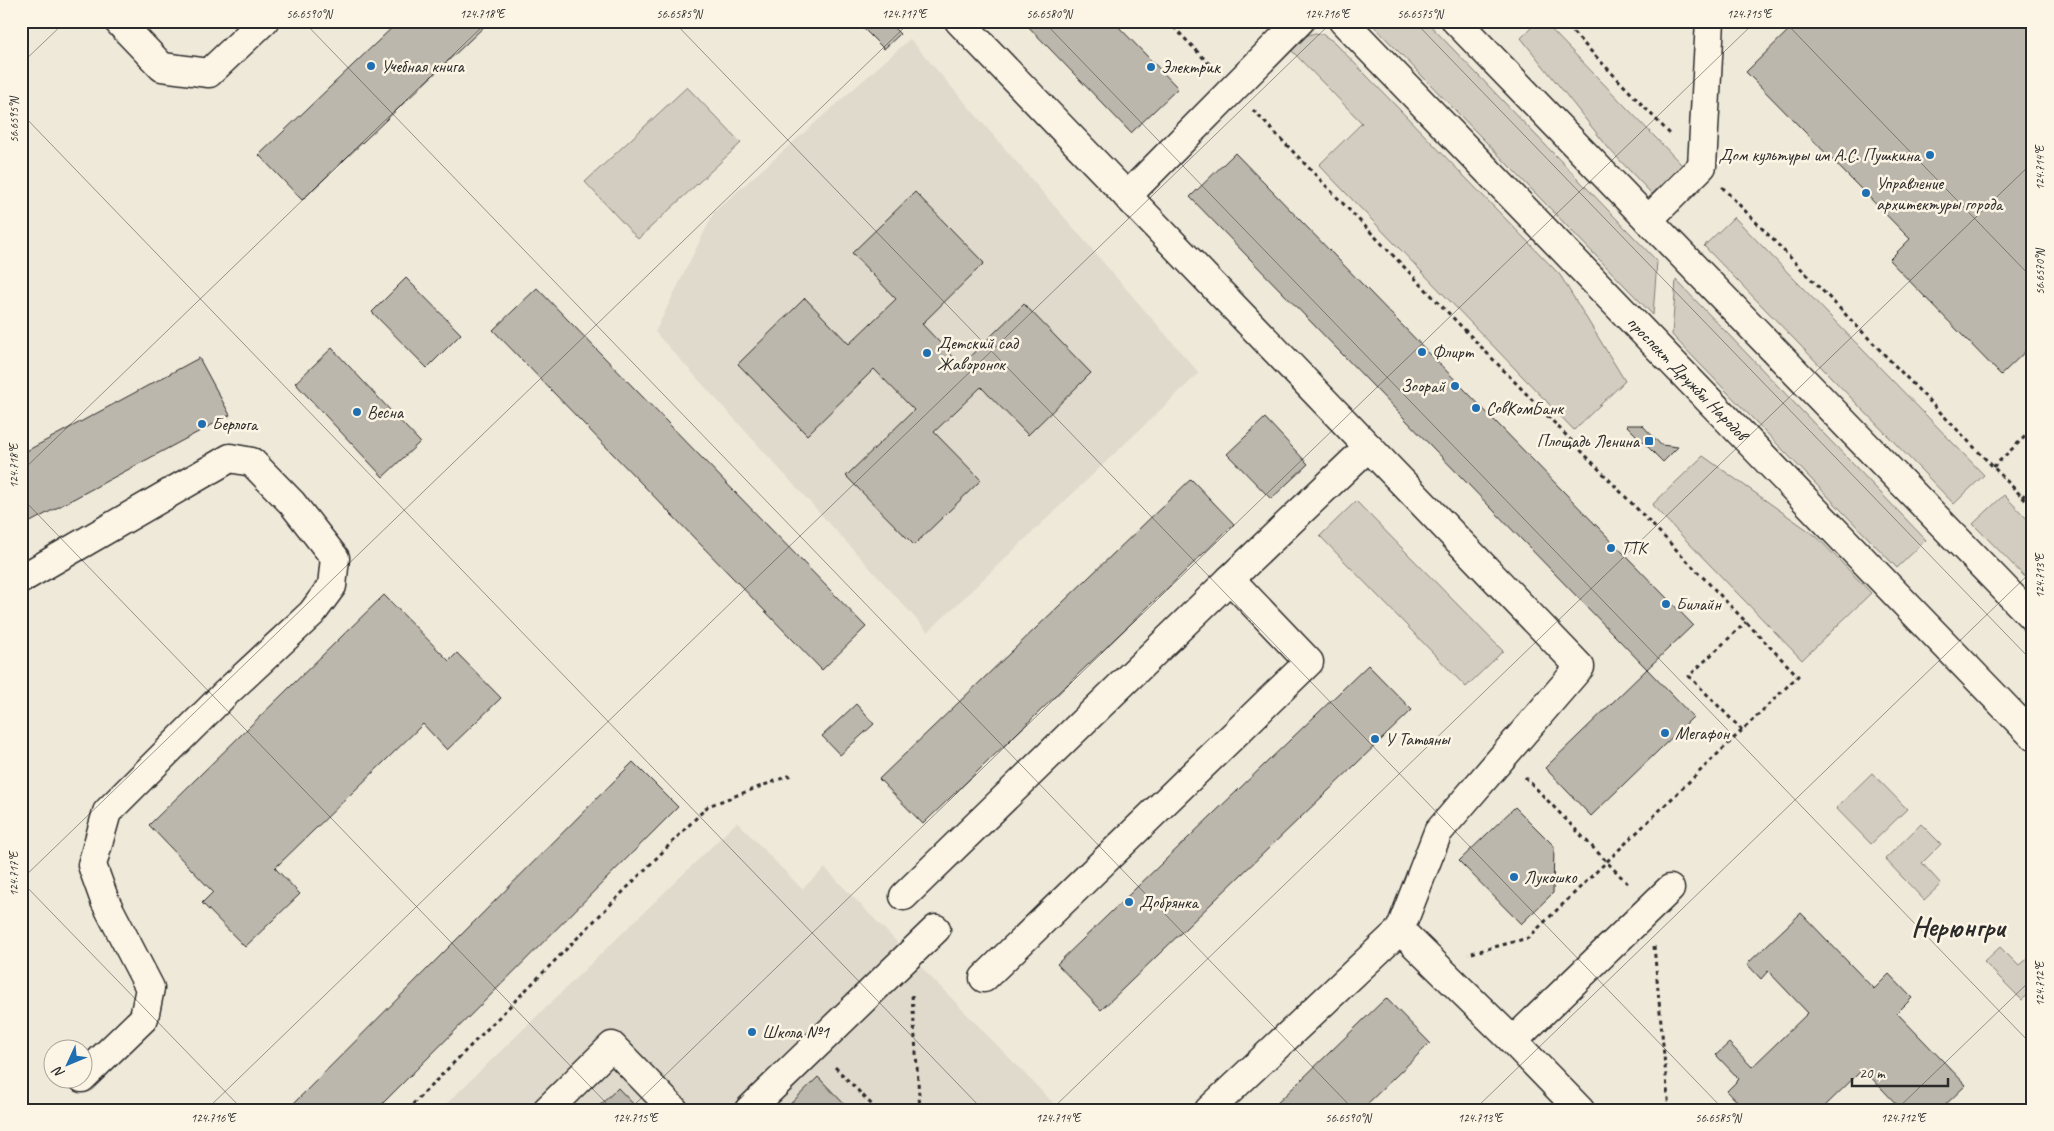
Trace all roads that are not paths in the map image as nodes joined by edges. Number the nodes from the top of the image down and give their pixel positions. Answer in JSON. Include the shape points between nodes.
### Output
{"nodes":[{"id":1,"x":118,"y":21,"type":"edge"},
{"id":2,"x":264,"y":21,"type":"edge"},
{"id":3,"x":959,"y":21,"type":"edge"},
{"id":4,"x":1300,"y":21,"type":"edge"},
{"id":5,"x":1343,"y":21,"type":"edge"},
{"id":6,"x":1456,"y":21,"type":"edge"},
{"id":7,"x":1710,"y":21,"type":"edge"},
{"id":8,"x":1127,"y":196,"type":"junction"},
{"id":9,"x":1648,"y":220,"type":"junction"},
{"id":10,"x":1368,"y":447,"type":"junction"},
{"id":11,"x":21,"y":579,"type":"edge"},
{"id":12,"x":1230,"y":579,"type":"junction"},
{"id":13,"x":2033,"y":618,"type":"edge"},
{"id":14,"x":2033,"y":736,"type":"edge"},
{"id":15,"x":1670,"y":889,"type":"dead end"},
{"id":16,"x":904,"y":896,"type":"dead end"},
{"id":17,"x":936,"y":929,"type":"dead end"},
{"id":18,"x":1400,"y":930,"type":"junction"},
{"id":19,"x":984,"y":978,"type":"dead end"},
{"id":20,"x":1513,"y":1041,"type":"junction"},
{"id":21,"x":92,"y":1068,"type":"edge"},
{"id":22,"x":546,"y":1110,"type":"edge"},
{"id":23,"x":674,"y":1110,"type":"edge"},
{"id":24,"x":749,"y":1110,"type":"edge"},
{"id":25,"x":1209,"y":1110,"type":"edge"},
{"id":26,"x":1580,"y":1110,"type":"edge"}],
"edges":[{"from":1,"to":2,"type":"street","via":[[162,66],[209,73]]},
{"from":3,"to":8,"type":"street"},
{"from":4,"to":8,"type":"street"},
{"from":5,"to":14,"type":"street","name":"проспект Дружбы Народов"},
{"from":6,"to":9,"type":"street"},
{"from":7,"to":9,"type":"street","via":[[1702,166]]},
{"from":8,"to":10,"type":"street"},
{"from":9,"to":13,"type":"street"},
{"from":10,"to":12,"type":"street"},
{"from":10,"to":18,"type":"street","via":[[1580,667],[1438,832]]},
{"from":11,"to":21,"type":"street","via":[[230,458],[252,462],[292,503],[335,558],[332,586],[312,613],[107,812],[92,864],[105,901],[150,988],[144,1018]]},
{"from":12,"to":16,"type":"street"},
{"from":12,"to":19,"type":"street","via":[[1310,662]]},
{"from":15,"to":20,"type":"street"},
{"from":17,"to":24,"type":"street"},
{"from":18,"to":20,"type":"street"},
{"from":18,"to":25,"type":"street"},
{"from":20,"to":26,"type":"street"},
{"from":22,"to":23,"type":"street","via":[[612,1046]]}]}
